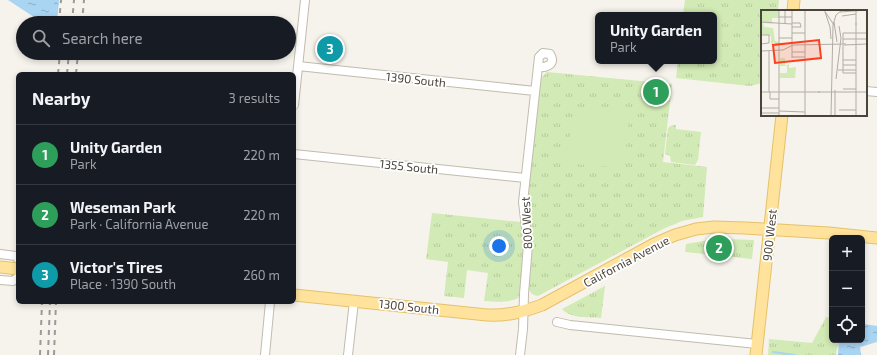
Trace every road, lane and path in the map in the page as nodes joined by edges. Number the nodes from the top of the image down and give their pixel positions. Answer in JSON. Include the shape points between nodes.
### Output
{"nodes":[{"id":1,"x":305,"y":0,"type":"edge"},
{"id":2,"x":794,"y":0,"type":"edge"},
{"id":3,"x":793,"y":10,"type":"edge"},
{"id":4,"x":298,"y":66,"type":"junction"},
{"id":5,"x":538,"y":67,"type":"dead end"},
{"id":6,"x":296,"y":86,"type":"edge"},
{"id":7,"x":535,"y":91,"type":"junction"},
{"id":8,"x":867,"y":91,"type":"edge"},
{"id":9,"x":877,"y":92,"type":"edge"},
{"id":10,"x":782,"y":116,"type":"edge"},
{"id":11,"x":296,"y":154,"type":"edge"},
{"id":12,"x":525,"y":178,"type":"junction"},
{"id":13,"x":770,"y":229,"type":"junction"},
{"id":14,"x":877,"y":238,"type":"edge"},
{"id":15,"x":0,"y":254,"type":"edge"},
{"id":16,"x":16,"y":256,"type":"edge"},
{"id":17,"x":0,"y":267,"type":"edge"},
{"id":18,"x":16,"y":268,"type":"edge"},
{"id":19,"x":16,"y":279,"type":"edge"},
{"id":20,"x":0,"y":280,"type":"edge"},
{"id":21,"x":296,"y":295,"type":"edge"},
{"id":22,"x":354,"y":301,"type":"junction"},
{"id":23,"x":270,"y":304,"type":"edge"},
{"id":24,"x":523,"y":312,"type":"junction"},
{"id":25,"x":557,"y":322,"type":"dead end"},
{"id":26,"x":756,"y":350,"type":"edge"},
{"id":27,"x":265,"y":355,"type":"edge"},
{"id":28,"x":348,"y":355,"type":"edge"},
{"id":29,"x":520,"y":355,"type":"edge"}],
"edges":[{"from":1,"to":4,"type":"street"},
{"from":2,"to":3,"type":"main road"},
{"from":4,"to":6,"type":"street"},
{"from":4,"to":7,"type":"street","name":"1390 South"},
{"from":5,"to":7,"type":"street","name":"800 West"},
{"from":7,"to":12,"type":"street","name":"800 West"},
{"from":8,"to":9,"type":"street"},
{"from":10,"to":13,"type":"main road","name":"900 West"},
{"from":11,"to":12,"type":"street","name":"1355 South"},
{"from":12,"to":24,"type":"street","name":"800 West","via":[[523,209],[528,245]]},
{"from":13,"to":14,"type":"main road","name":"California Avenue"},
{"from":13,"to":24,"type":"main road","name":"California Avenue","via":[[714,227],[686,232],[654,244],[548,303]]},
{"from":13,"to":26,"type":"main road","name":"900 West"},
{"from":15,"to":16,"type":"street"},
{"from":17,"to":18,"type":"main road"},
{"from":19,"to":20,"type":"street","via":[[13,281]]},
{"from":21,"to":22,"type":"main road","name":"1300 South"},
{"from":22,"to":24,"type":"main road","name":"1300 South","via":[[487,315]]},
{"from":22,"to":28,"type":"street"},
{"from":23,"to":27,"type":"street"},
{"from":24,"to":29,"type":"street","name":"800 West"},
{"from":25,"to":26,"type":"street"}]}
